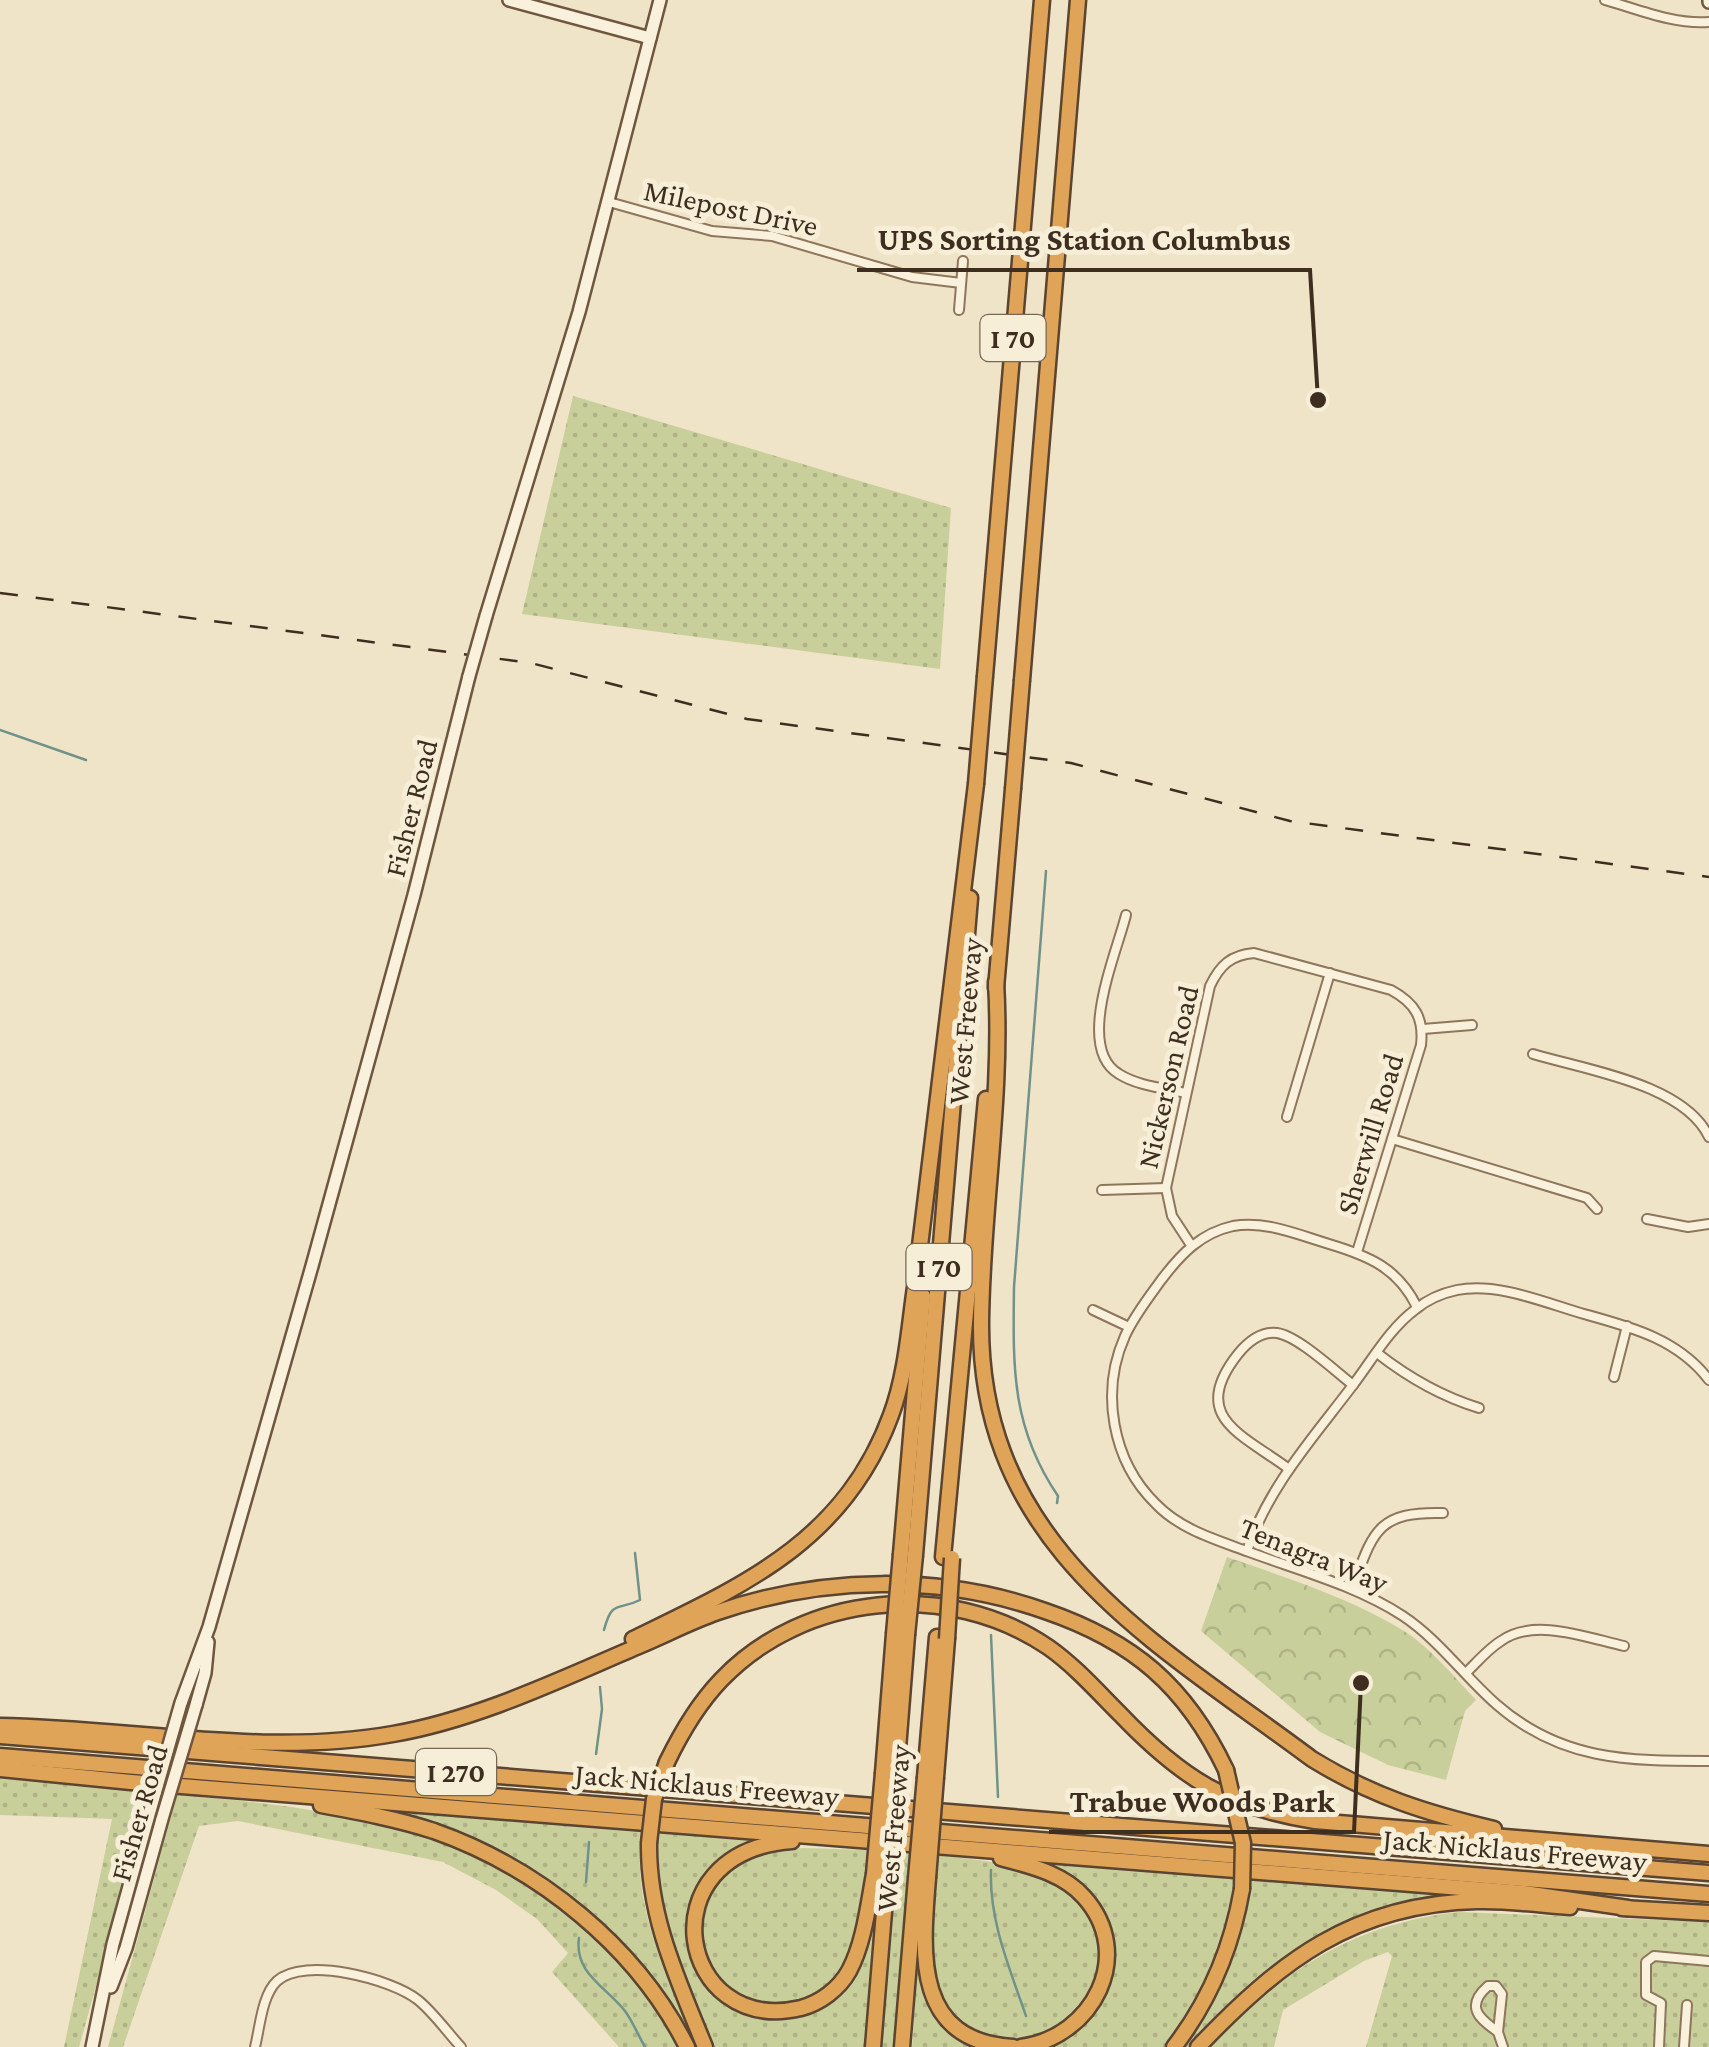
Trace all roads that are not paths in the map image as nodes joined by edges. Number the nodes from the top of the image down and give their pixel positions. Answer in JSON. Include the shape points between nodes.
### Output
{"nodes":[{"id":1,"x":509,"y":0,"type":"edge"},
{"id":2,"x":660,"y":0,"type":"edge"},
{"id":3,"x":1042,"y":0,"type":"edge"},
{"id":4,"x":1078,"y":0,"type":"edge"},
{"id":5,"x":1086,"y":0,"type":"edge"},
{"id":6,"x":1604,"y":0,"type":"edge"},
{"id":7,"x":1709,"y":22,"type":"edge"},
{"id":8,"x":650,"y":38,"type":"junction"},
{"id":9,"x":1068,"y":133,"type":"junction"},
{"id":10,"x":608,"y":202,"type":"junction"},
{"id":11,"x":963,"y":261,"type":"dead end"},
{"id":12,"x":961,"y":282,"type":"junction"},
{"id":13,"x":959,"y":310,"type":"dead end"},
{"id":14,"x":976,"y":784,"type":"junction"},
{"id":15,"x":1126,"y":915,"type":"dead end"},
{"id":16,"x":1330,"y":973,"type":"junction"},
{"id":17,"x":996,"y":982,"type":"junction"},
{"id":18,"x":1472,"y":1025,"type":"dead end"},
{"id":19,"x":1423,"y":1029,"type":"junction"},
{"id":20,"x":1533,"y":1054,"type":"dead end"},
{"id":21,"x":1186,"y":1094,"type":"junction"},
{"id":22,"x":1288,"y":1117,"type":"dead end"},
{"id":23,"x":936,"y":1121,"type":"junction"},
{"id":24,"x":1709,"y":1138,"type":"edge"},
{"id":25,"x":1392,"y":1139,"type":"junction"},
{"id":26,"x":1166,"y":1188,"type":"junction"},
{"id":27,"x":1102,"y":1190,"type":"dead end"},
{"id":28,"x":1597,"y":1209,"type":"dead end"},
{"id":29,"x":1647,"y":1219,"type":"dead end"},
{"id":30,"x":1709,"y":1224,"type":"edge"},
{"id":31,"x":1191,"y":1246,"type":"junction"},
{"id":32,"x":1357,"y":1252,"type":"junction"},
{"id":33,"x":1418,"y":1307,"type":"junction"},
{"id":34,"x":1093,"y":1310,"type":"dead end"},
{"id":35,"x":1628,"y":1326,"type":"junction"},
{"id":36,"x":1129,"y":1327,"type":"junction"},
{"id":37,"x":1377,"y":1353,"type":"junction"},
{"id":38,"x":1614,"y":1376,"type":"dead end"},
{"id":39,"x":1709,"y":1380,"type":"edge"},
{"id":40,"x":1353,"y":1385,"type":"junction"},
{"id":41,"x":1479,"y":1408,"type":"dead end"},
{"id":42,"x":1289,"y":1469,"type":"junction"},
{"id":43,"x":1443,"y":1513,"type":"dead end"},
{"id":44,"x":1248,"y":1551,"type":"junction"},
{"id":45,"x":908,"y":1554,"type":"junction"},
{"id":46,"x":1352,"y":1589,"type":"junction"},
{"id":47,"x":209,"y":1628,"type":"junction"},
{"id":48,"x":1624,"y":1646,"type":"dead end"},
{"id":49,"x":1466,"y":1672,"type":"junction"},
{"id":50,"x":501,"y":1702,"type":"junction"},
{"id":51,"x":0,"y":1726,"type":"edge"},
{"id":52,"x":0,"y":1736,"type":"edge"},
{"id":53,"x":0,"y":1756,"type":"edge"},
{"id":54,"x":1709,"y":1761,"type":"edge"},
{"id":55,"x":0,"y":1769,"type":"edge"},
{"id":56,"x":256,"y":1792,"type":"junction"},
{"id":57,"x":854,"y":1840,"type":"junction"},
{"id":58,"x":1533,"y":1840,"type":"junction"},
{"id":59,"x":966,"y":1849,"type":"junction"},
{"id":60,"x":1709,"y":1854,"type":"edge"},
{"id":61,"x":1709,"y":1873,"type":"edge"},
{"id":62,"x":881,"y":1875,"type":"junction"},
{"id":63,"x":922,"y":1878,"type":"junction"},
{"id":64,"x":1709,"y":1894,"type":"edge"},
{"id":65,"x":1628,"y":1908,"type":"junction"},
{"id":66,"x":1709,"y":1913,"type":"edge"},
{"id":67,"x":1709,"y":1961,"type":"edge"},
{"id":68,"x":1687,"y":2005,"type":"dead end"},
{"id":69,"x":102,"y":2009,"type":"junction"},
{"id":70,"x":1498,"y":2032,"type":"junction"},
{"id":71,"x":92,"y":2047,"type":"edge"},
{"id":72,"x":255,"y":2047,"type":"edge"},
{"id":73,"x":460,"y":2047,"type":"edge"},
{"id":74,"x":687,"y":2047,"type":"edge"},
{"id":75,"x":705,"y":2047,"type":"edge"},
{"id":76,"x":873,"y":2047,"type":"edge"},
{"id":77,"x":902,"y":2047,"type":"edge"},
{"id":78,"x":1012,"y":2047,"type":"edge"},
{"id":79,"x":1022,"y":2047,"type":"edge"},
{"id":80,"x":1174,"y":2047,"type":"edge"},
{"id":81,"x":1198,"y":2047,"type":"edge"},
{"id":82,"x":1503,"y":2047,"type":"edge"},
{"id":83,"x":1658,"y":2047,"type":"edge"},
{"id":84,"x":1684,"y":2047,"type":"edge"}],
"edges":[{"from":1,"to":8,"type":"main road"},
{"from":2,"to":8,"type":"main road","name":"Fisher Road"},
{"from":3,"to":14,"type":"highway","name":"West Freeway","number":"I 70","bridge":true},
{"from":4,"to":9,"type":"highway","name":"West Freeway","number":"I 70"},
{"from":5,"to":9,"type":"highway"},
{"from":6,"to":7,"type":"street"},
{"from":8,"to":10,"type":"main road","name":"Fisher Road"},
{"from":9,"to":17,"type":"highway","name":"West Freeway","number":"I 70","bridge":true},
{"from":10,"to":12,"type":"street","name":"Milepost Drive","via":[[712,231],[772,236],[912,276]]},
{"from":10,"to":47,"type":"main road","name":"Fisher Road","bridge":true,"via":[[469,676]]},
{"from":11,"to":12,"type":"street"},
{"from":12,"to":13,"type":"street"},
{"from":14,"to":23,"type":"highway"},
{"from":14,"to":45,"type":"highway","name":"West Freeway","number":"I 70"},
{"from":15,"to":21,"type":"street","via":[[1098,1022],[1098,1047],[1121,1076]]},
{"from":16,"to":19,"type":"street","name":"Nickerson Road","via":[[1407,998]]},
{"from":16,"to":21,"type":"street","name":"Nickerson Road","via":[[1254,953],[1222,966],[1210,986]]},
{"from":16,"to":22,"type":"street"},
{"from":17,"to":58,"type":"highway","via":[[1000,1036],[981,1326],[1000,1446],[1033,1516],[1110,1606],[1312,1760],[1402,1805]]},
{"from":17,"to":63,"type":"highway","name":"West Freeway","number":"I 70","bridge":true},
{"from":18,"to":19,"type":"street"},
{"from":19,"to":25,"type":"street","name":"Sherwill Road"},
{"from":20,"to":24,"type":"street","via":[[1668,1096],[1689,1110]]},
{"from":21,"to":26,"type":"street","name":"Nickerson Road"},
{"from":23,"to":45,"type":"highway"},
{"from":23,"to":50,"type":"highway","via":[[900,1382],[879,1443],[844,1497],[795,1549],[756,1578]]},
{"from":25,"to":28,"type":"street","via":[[1587,1198]]},
{"from":25,"to":32,"type":"street","name":"Sherwill Road"},
{"from":26,"to":27,"type":"street"},
{"from":26,"to":31,"type":"street","name":"Nickerson Road","via":[[1172,1216]]},
{"from":29,"to":30,"type":"street"},
{"from":31,"to":32,"type":"street","via":[[1248,1225]]},
{"from":31,"to":36,"type":"street","name":"Tenagra Way"},
{"from":32,"to":33,"type":"street","via":[[1394,1274]]},
{"from":33,"to":35,"type":"street","via":[[1461,1290],[1486,1289]]},
{"from":33,"to":37,"type":"street"},
{"from":34,"to":36,"type":"street"},
{"from":35,"to":38,"type":"street"},
{"from":35,"to":39,"type":"street","via":[[1660,1338]]},
{"from":36,"to":44,"type":"street","name":"Tenagra Way","via":[[1112,1410],[1130,1470],[1173,1519]]},
{"from":37,"to":40,"type":"street"},
{"from":37,"to":41,"type":"street","via":[[1409,1378]]},
{"from":40,"to":42,"type":"street"},
{"from":40,"to":42,"type":"street","via":[[1276,1333],[1260,1335],[1231,1363],[1217,1388],[1220,1413]]},
{"from":42,"to":44,"type":"street"},
{"from":43,"to":46,"type":"street","via":[[1390,1520],[1372,1540]]},
{"from":44,"to":46,"type":"street","name":"Tenagra Way"},
{"from":45,"to":62,"type":"highway","name":"West Freeway","number":"I 70","bridge":true},
{"from":46,"to":49,"type":"street","name":"Tenagra Way","via":[[1403,1616]]},
{"from":47,"to":69,"type":"main road","name":"Fisher Road","bridge":true,"via":[[148,1818]]},
{"from":47,"to":69,"type":"main road","name":"Fisher Road","bridge":true,"via":[[205,1673],[126,1948]]},
{"from":48,"to":49,"type":"street","via":[[1528,1630],[1499,1642]]},
{"from":49,"to":54,"type":"street","name":"Tenagra Way","via":[[1495,1704],[1554,1742],[1622,1760]]},
{"from":50,"to":51,"type":"highway","via":[[394,1734],[324,1742]]},
{"from":50,"to":80,"type":"highway","bridge":true,"via":[[715,1613],[830,1588],[927,1586],[1074,1621],[1135,1654],[1182,1698],[1226,1770],[1242,1833],[1242,1889],[1225,1958]]},
{"from":52,"to":61,"type":"highway","name":"Jack Nicklaus Freeway","number":"I 270"},
{"from":53,"to":64,"type":"highway","name":"Jack Nicklaus Freeway","number":"I 270"},
{"from":55,"to":56,"type":"highway"},
{"from":56,"to":57,"type":"highway"},
{"from":56,"to":74,"type":"highway","via":[[432,1830],[514,1868],[626,1958]]},
{"from":57,"to":59,"type":"highway"},
{"from":57,"to":62,"type":"highway","via":[[777,1842],[723,1864],[696,1913],[696,1950],[709,1979],[736,2001],[772,2011],[825,1997],[849,1972]]},
{"from":58,"to":60,"type":"highway"},
{"from":58,"to":75,"type":"highway","bridge":true,"via":[[1315,1821],[1240,1804],[1169,1762],[1048,1647],[1001,1623],[937,1606],[868,1606],[819,1617],[780,1635],[721,1679],[690,1720],[654,1800],[649,1843],[656,1917]]},
{"from":59,"to":65,"type":"highway","via":[[1524,1893]]},
{"from":59,"to":79,"type":"highway","via":[[1063,1880],[1084,1897],[1100,1926],[1106,1960],[1099,1994],[1060,2036]]},
{"from":62,"to":76,"type":"highway","name":"West Freeway","number":"I 70"},
{"from":63,"to":77,"type":"highway","name":"West Freeway","number":"I 70"},
{"from":63,"to":78,"type":"highway","via":[[924,1955],[937,2004],[968,2036]]},
{"from":65,"to":66,"type":"highway"},
{"from":65,"to":81,"type":"highway","via":[[1475,1901],[1371,1920],[1291,1960]]},
{"from":67,"to":83,"type":"street","via":[[1646,1962],[1645,1990],[1662,2003]]},
{"from":68,"to":84,"type":"street"},
{"from":69,"to":71,"type":"main road","name":"Fisher Road"},
{"from":70,"to":70,"type":"street","via":[[1477,2015],[1478,1996],[1488,1986],[1502,1994]]},
{"from":70,"to":82,"type":"street"},
{"from":72,"to":73,"type":"street","via":[[266,2000],[279,1978],[318,1971],[389,1982],[421,2002]]}]}
